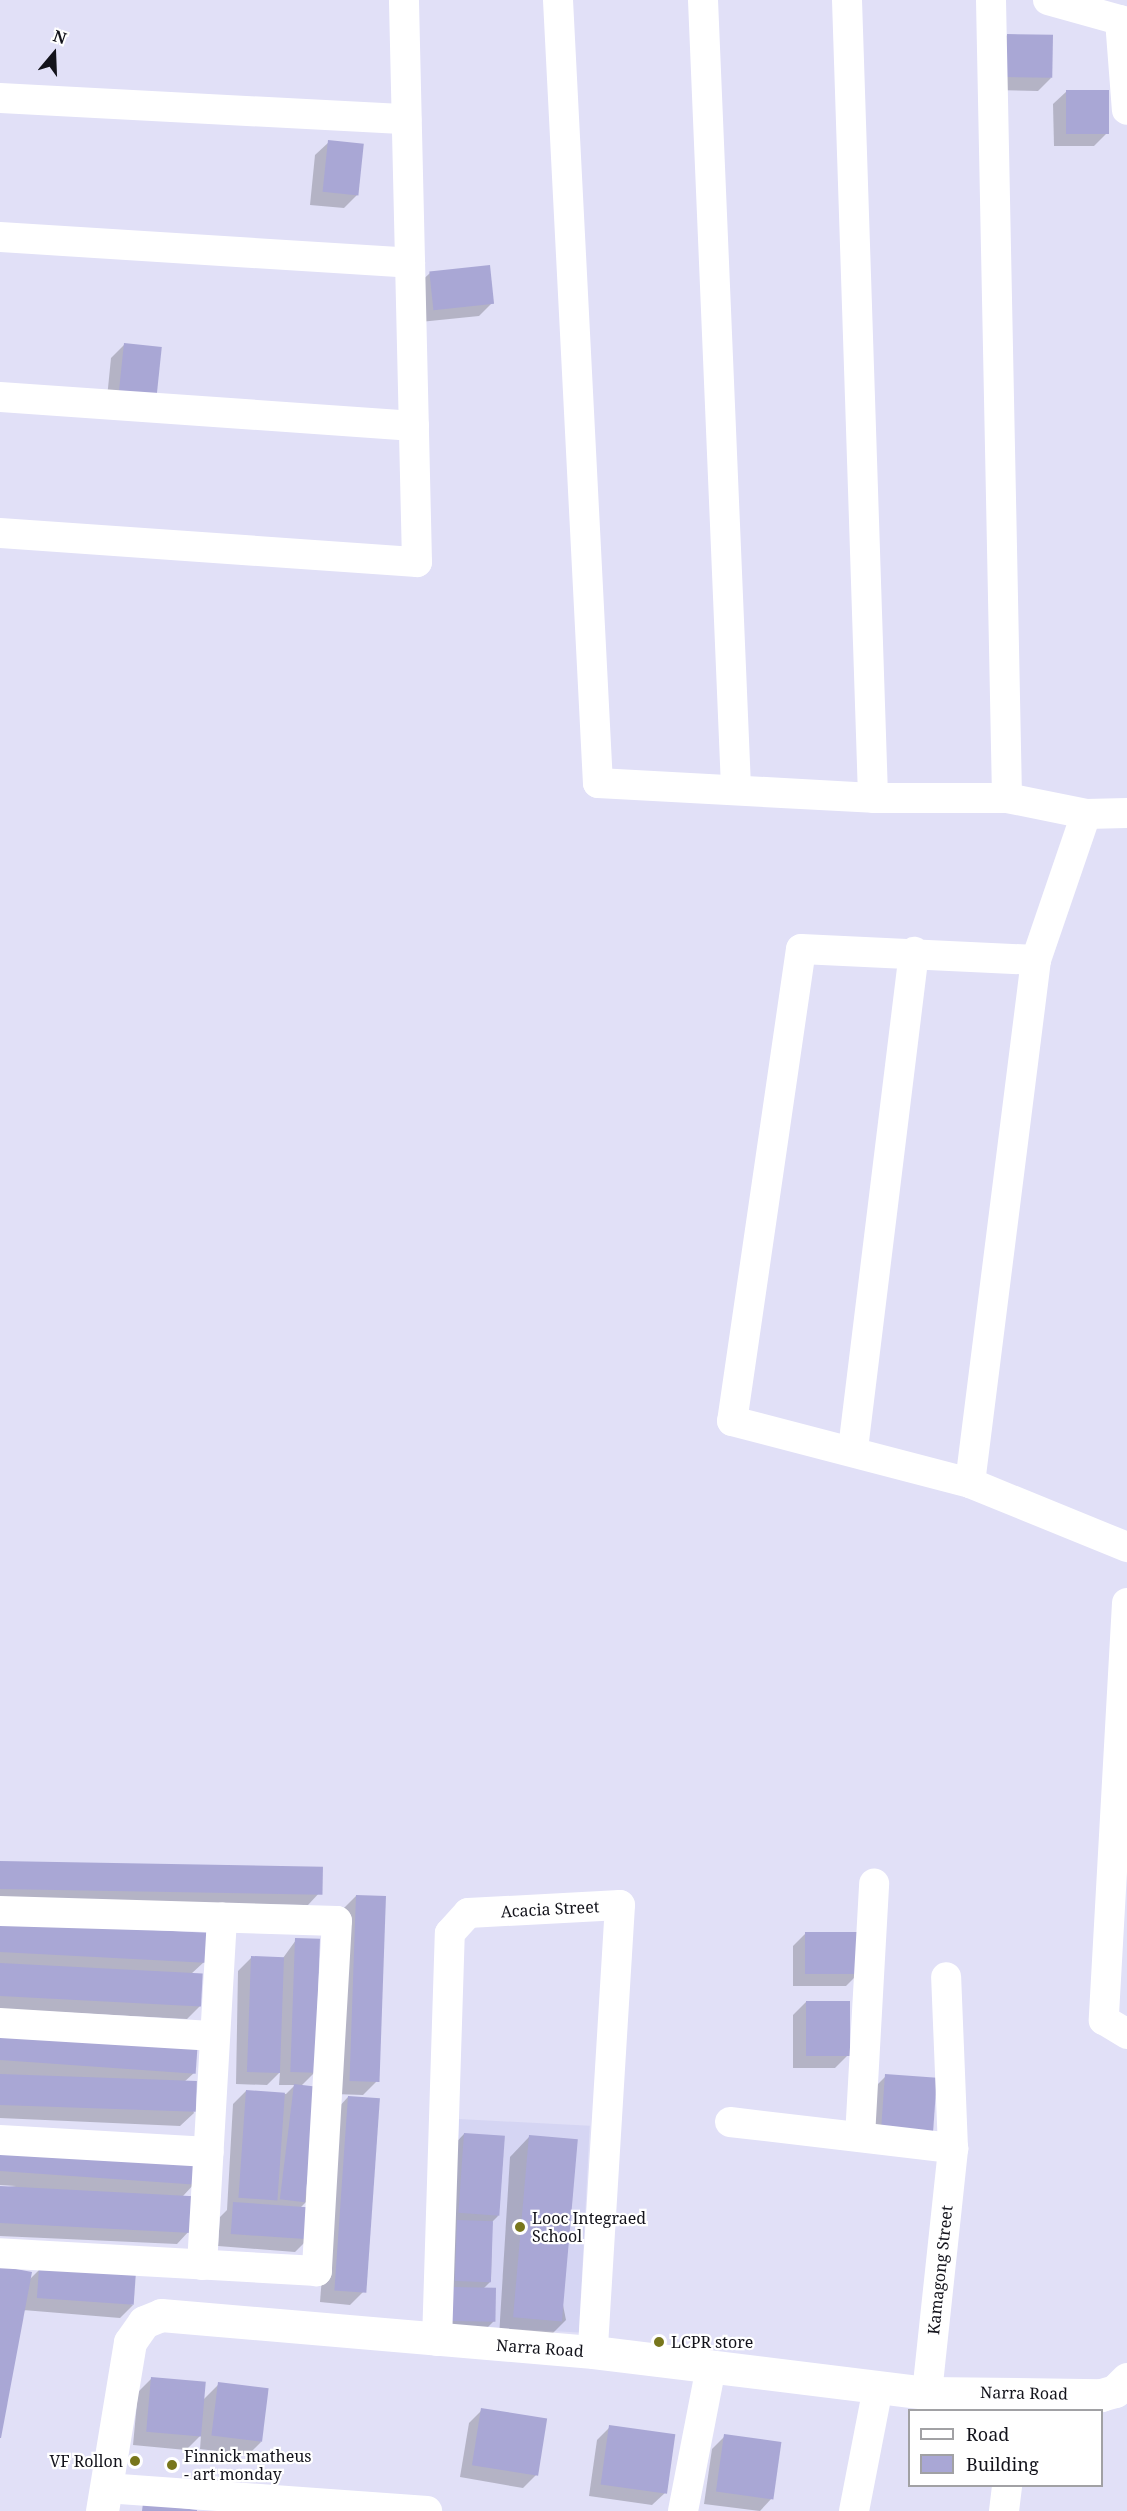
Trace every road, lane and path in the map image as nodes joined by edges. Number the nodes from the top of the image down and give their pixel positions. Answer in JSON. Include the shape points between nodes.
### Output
{"nodes":[{"id":1,"x":404,"y":0,"type":"edge"},
{"id":2,"x":558,"y":0,"type":"edge"},
{"id":3,"x":703,"y":0,"type":"edge"},
{"id":4,"x":847,"y":0,"type":"edge"},
{"id":5,"x":991,"y":0,"type":"edge"},
{"id":6,"x":1048,"y":0,"type":"edge"},
{"id":7,"x":1124,"y":21,"type":"edge"},
{"id":8,"x":0,"y":98,"type":"edge"},
{"id":9,"x":1127,"y":110,"type":"edge"},
{"id":10,"x":406,"y":119,"type":"junction"},
{"id":11,"x":0,"y":237,"type":"edge"},
{"id":12,"x":410,"y":263,"type":"junction"},
{"id":13,"x":0,"y":397,"type":"edge"},
{"id":14,"x":414,"y":426,"type":"junction"},
{"id":15,"x":0,"y":533,"type":"edge"},
{"id":16,"x":736,"y":789,"type":"junction"},
{"id":17,"x":873,"y":798,"type":"junction"},
{"id":18,"x":1007,"y":798,"type":"junction"},
{"id":19,"x":1127,"y":813,"type":"edge"},
{"id":20,"x":1086,"y":814,"type":"junction"},
{"id":21,"x":914,"y":952,"type":"junction"},
{"id":22,"x":1036,"y":960,"type":"junction"},
{"id":23,"x":853,"y":1449,"type":"junction"},
{"id":24,"x":970,"y":1483,"type":"junction"},
{"id":25,"x":1127,"y":1547,"type":"edge"},
{"id":26,"x":1127,"y":1603,"type":"edge"},
{"id":27,"x":874,"y":1883,"type":"dead end"},
{"id":28,"x":0,"y":1911,"type":"edge"},
{"id":29,"x":222,"y":1918,"type":"junction"},
{"id":30,"x":946,"y":1977,"type":"dead end"},
{"id":31,"x":0,"y":2023,"type":"edge"},
{"id":32,"x":1127,"y":2034,"type":"edge"},
{"id":33,"x":215,"y":2036,"type":"junction"},
{"id":34,"x":730,"y":2122,"type":"dead end"},
{"id":35,"x":860,"y":2137,"type":"junction"},
{"id":36,"x":0,"y":2140,"type":"edge"},
{"id":37,"x":953,"y":2148,"type":"junction"},
{"id":38,"x":209,"y":2152,"type":"junction"},
{"id":39,"x":0,"y":2253,"type":"edge"},
{"id":40,"x":202,"y":2265,"type":"junction"},
{"id":41,"x":437,"y":2341,"type":"junction"},
{"id":42,"x":593,"y":2352,"type":"junction"},
{"id":43,"x":711,"y":2367,"type":"junction"},
{"id":44,"x":1127,"y":2379,"type":"edge"},
{"id":45,"x":878,"y":2388,"type":"junction"},
{"id":46,"x":927,"y":2393,"type":"junction"},
{"id":47,"x":1016,"y":2400,"type":"edge"},
{"id":48,"x":1007,"y":2487,"type":"edge"},
{"id":49,"x":104,"y":2499,"type":"edge"},
{"id":50,"x":285,"y":2505,"type":"edge"},
{"id":51,"x":427,"y":2511,"type":"edge"},
{"id":52,"x":683,"y":2511,"type":"edge"},
{"id":53,"x":854,"y":2511,"type":"edge"},
{"id":54,"x":1004,"y":2511,"type":"edge"}],
"edges":[{"from":1,"to":10,"type":"street"},
{"from":2,"to":16,"type":"street","via":[[598,783]]},
{"from":3,"to":16,"type":"street"},
{"from":4,"to":17,"type":"street"},
{"from":5,"to":18,"type":"street"},
{"from":6,"to":7,"type":"street"},
{"from":7,"to":9,"type":"street"},
{"from":8,"to":10,"type":"street"},
{"from":10,"to":12,"type":"street"},
{"from":11,"to":12,"type":"street"},
{"from":12,"to":14,"type":"street"},
{"from":13,"to":14,"type":"street"},
{"from":14,"to":15,"type":"street","via":[[417,562]]},
{"from":16,"to":17,"type":"street"},
{"from":17,"to":18,"type":"street"},
{"from":18,"to":20,"type":"street"},
{"from":19,"to":20,"type":"street"},
{"from":20,"to":22,"type":"street"},
{"from":21,"to":22,"type":"street"},
{"from":21,"to":23,"type":"street"},
{"from":21,"to":23,"type":"street","via":[[801,949],[732,1420]]},
{"from":22,"to":24,"type":"street"},
{"from":23,"to":24,"type":"street"},
{"from":24,"to":25,"type":"street"},
{"from":26,"to":32,"type":"street","via":[[1104,2020]]},
{"from":27,"to":35,"type":"street"},
{"from":28,"to":29,"type":"street"},
{"from":29,"to":33,"type":"street"},
{"from":29,"to":40,"type":"street","via":[[337,1921],[317,2271]]},
{"from":30,"to":37,"type":"street","name":"Kamagong Street"},
{"from":31,"to":33,"type":"street"},
{"from":33,"to":38,"type":"street"},
{"from":34,"to":35,"type":"street"},
{"from":35,"to":37,"type":"street"},
{"from":36,"to":38,"type":"street"},
{"from":37,"to":46,"type":"street","name":"Kamagong Street"},
{"from":38,"to":40,"type":"street"},
{"from":39,"to":40,"type":"street"},
{"from":41,"to":42,"type":"main road","name":"Narra Road"},
{"from":41,"to":42,"type":"street","name":"Acacia Street","via":[[450,1933],[468,1913],[620,1905]]},
{"from":41,"to":49,"type":"main road","name":"Narra Road","via":[[213,2318],[152,2318],[130,2342]]},
{"from":42,"to":43,"type":"main road","name":"Narra Road"},
{"from":43,"to":45,"type":"main road","name":"Narra Road"},
{"from":43,"to":52,"type":"street"},
{"from":44,"to":47,"type":"main road","name":"Narra Road","via":[[1115,2391],[1101,2395]]},
{"from":45,"to":46,"type":"main road","name":"Narra Road"},
{"from":45,"to":53,"type":"street"},
{"from":46,"to":47,"type":"main road","name":"Narra Road"},
{"from":48,"to":54,"type":"street"},
{"from":49,"to":50,"type":"street"},
{"from":50,"to":51,"type":"street"}]}
